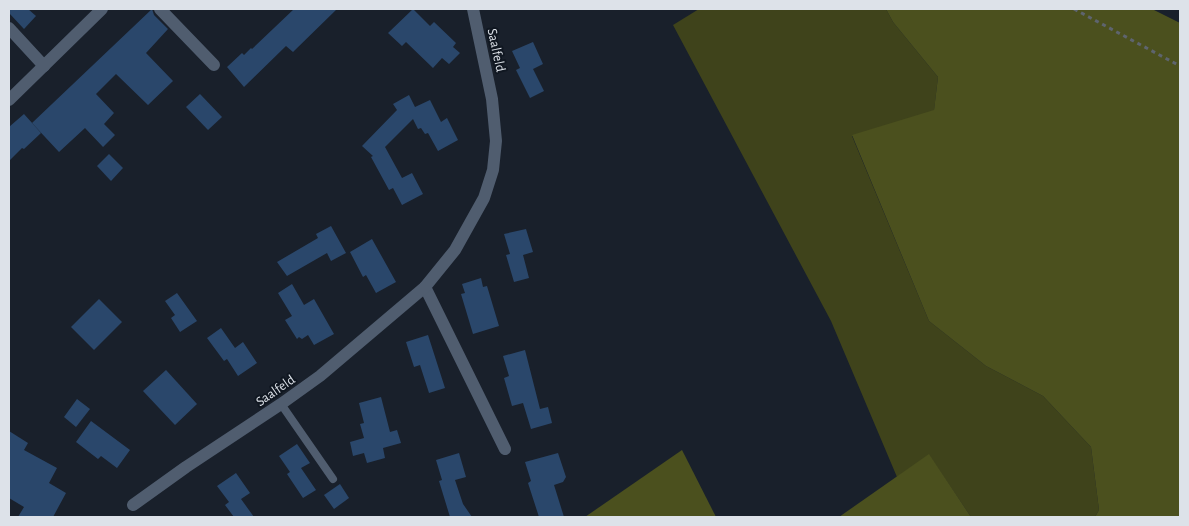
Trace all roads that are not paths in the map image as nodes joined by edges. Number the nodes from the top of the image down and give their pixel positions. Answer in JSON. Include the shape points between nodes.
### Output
{"nodes":[{"id":1,"x":102,"y":9,"type":"edge"},
{"id":2,"x":160,"y":9,"type":"edge"},
{"id":3,"x":473,"y":9,"type":"edge"},
{"id":4,"x":9,"y":28,"type":"edge"},
{"id":5,"x":214,"y":65,"type":"dead end"},
{"id":6,"x":44,"y":66,"type":"junction"},
{"id":7,"x":9,"y":100,"type":"edge"},
{"id":8,"x":425,"y":287,"type":"junction"},
{"id":9,"x":281,"y":404,"type":"junction"},
{"id":10,"x":505,"y":450,"type":"dead end"},
{"id":11,"x":334,"y":479,"type":"dead end"},
{"id":12,"x":133,"y":505,"type":"dead end"}],
"edges":[{"from":1,"to":6,"type":"street"},
{"from":2,"to":5,"type":"street"},
{"from":3,"to":8,"type":"street","name":"Saalfeld","via":[[492,99],[496,141],[493,170],[473,221]]},
{"from":4,"to":6,"type":"street"},
{"from":6,"to":7,"type":"street"},
{"from":8,"to":9,"type":"street","name":"Saalfeld","via":[[320,376]]},
{"from":8,"to":10,"type":"street"},
{"from":9,"to":11,"type":"lane"},
{"from":9,"to":12,"type":"street","name":"Saalfeld"}]}
